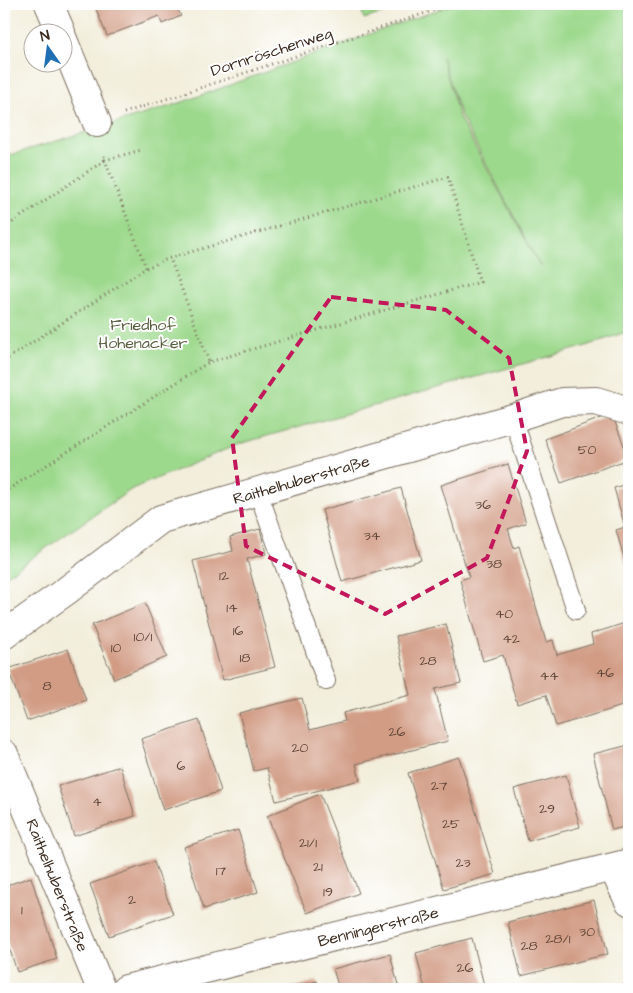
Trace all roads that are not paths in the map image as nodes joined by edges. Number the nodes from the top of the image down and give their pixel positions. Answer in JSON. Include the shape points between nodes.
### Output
{"nodes":[{"id":1,"x":49,"y":4,"type":"edge"},
{"id":2,"x":57,"y":22,"type":"edge"},
{"id":3,"x":72,"y":62,"type":"edge"},
{"id":4,"x":97,"y":123,"type":"road end"},
{"id":5,"x":629,"y":411,"type":"edge"},
{"id":6,"x":513,"y":418,"type":"junction"},
{"id":7,"x":258,"y":492,"type":"junction"},
{"id":8,"x":576,"y":610,"type":"dead end"},
{"id":9,"x":4,"y":635,"type":"edge"},
{"id":10,"x":326,"y":680,"type":"dead end"},
{"id":11,"x":4,"y":754,"type":"edge"},
{"id":12,"x":621,"y":865,"type":"edge"},
{"id":13,"x":629,"y":901,"type":"edge"},
{"id":14,"x":101,"y":989,"type":"edge"},
{"id":15,"x":126,"y":989,"type":"edge"}],
"edges":[{"from":1,"to":2,"type":"street"},
{"from":3,"to":4,"type":"street"},
{"from":5,"to":6,"type":"street","name":"Raithelhuberstraße","via":[[596,401],[562,402]]},
{"from":6,"to":7,"type":"street","name":"Raithelhuberstraße"},
{"from":6,"to":8,"type":"lane"},
{"from":7,"to":9,"type":"street","name":"Raithelhuberstraße","via":[[161,520]]},
{"from":7,"to":10,"type":"lane"},
{"from":11,"to":14,"type":"street","name":"Raithelhuberstraße"},
{"from":12,"to":13,"type":"street"},
{"from":12,"to":15,"type":"street","name":"Benningerstraße"}]}
